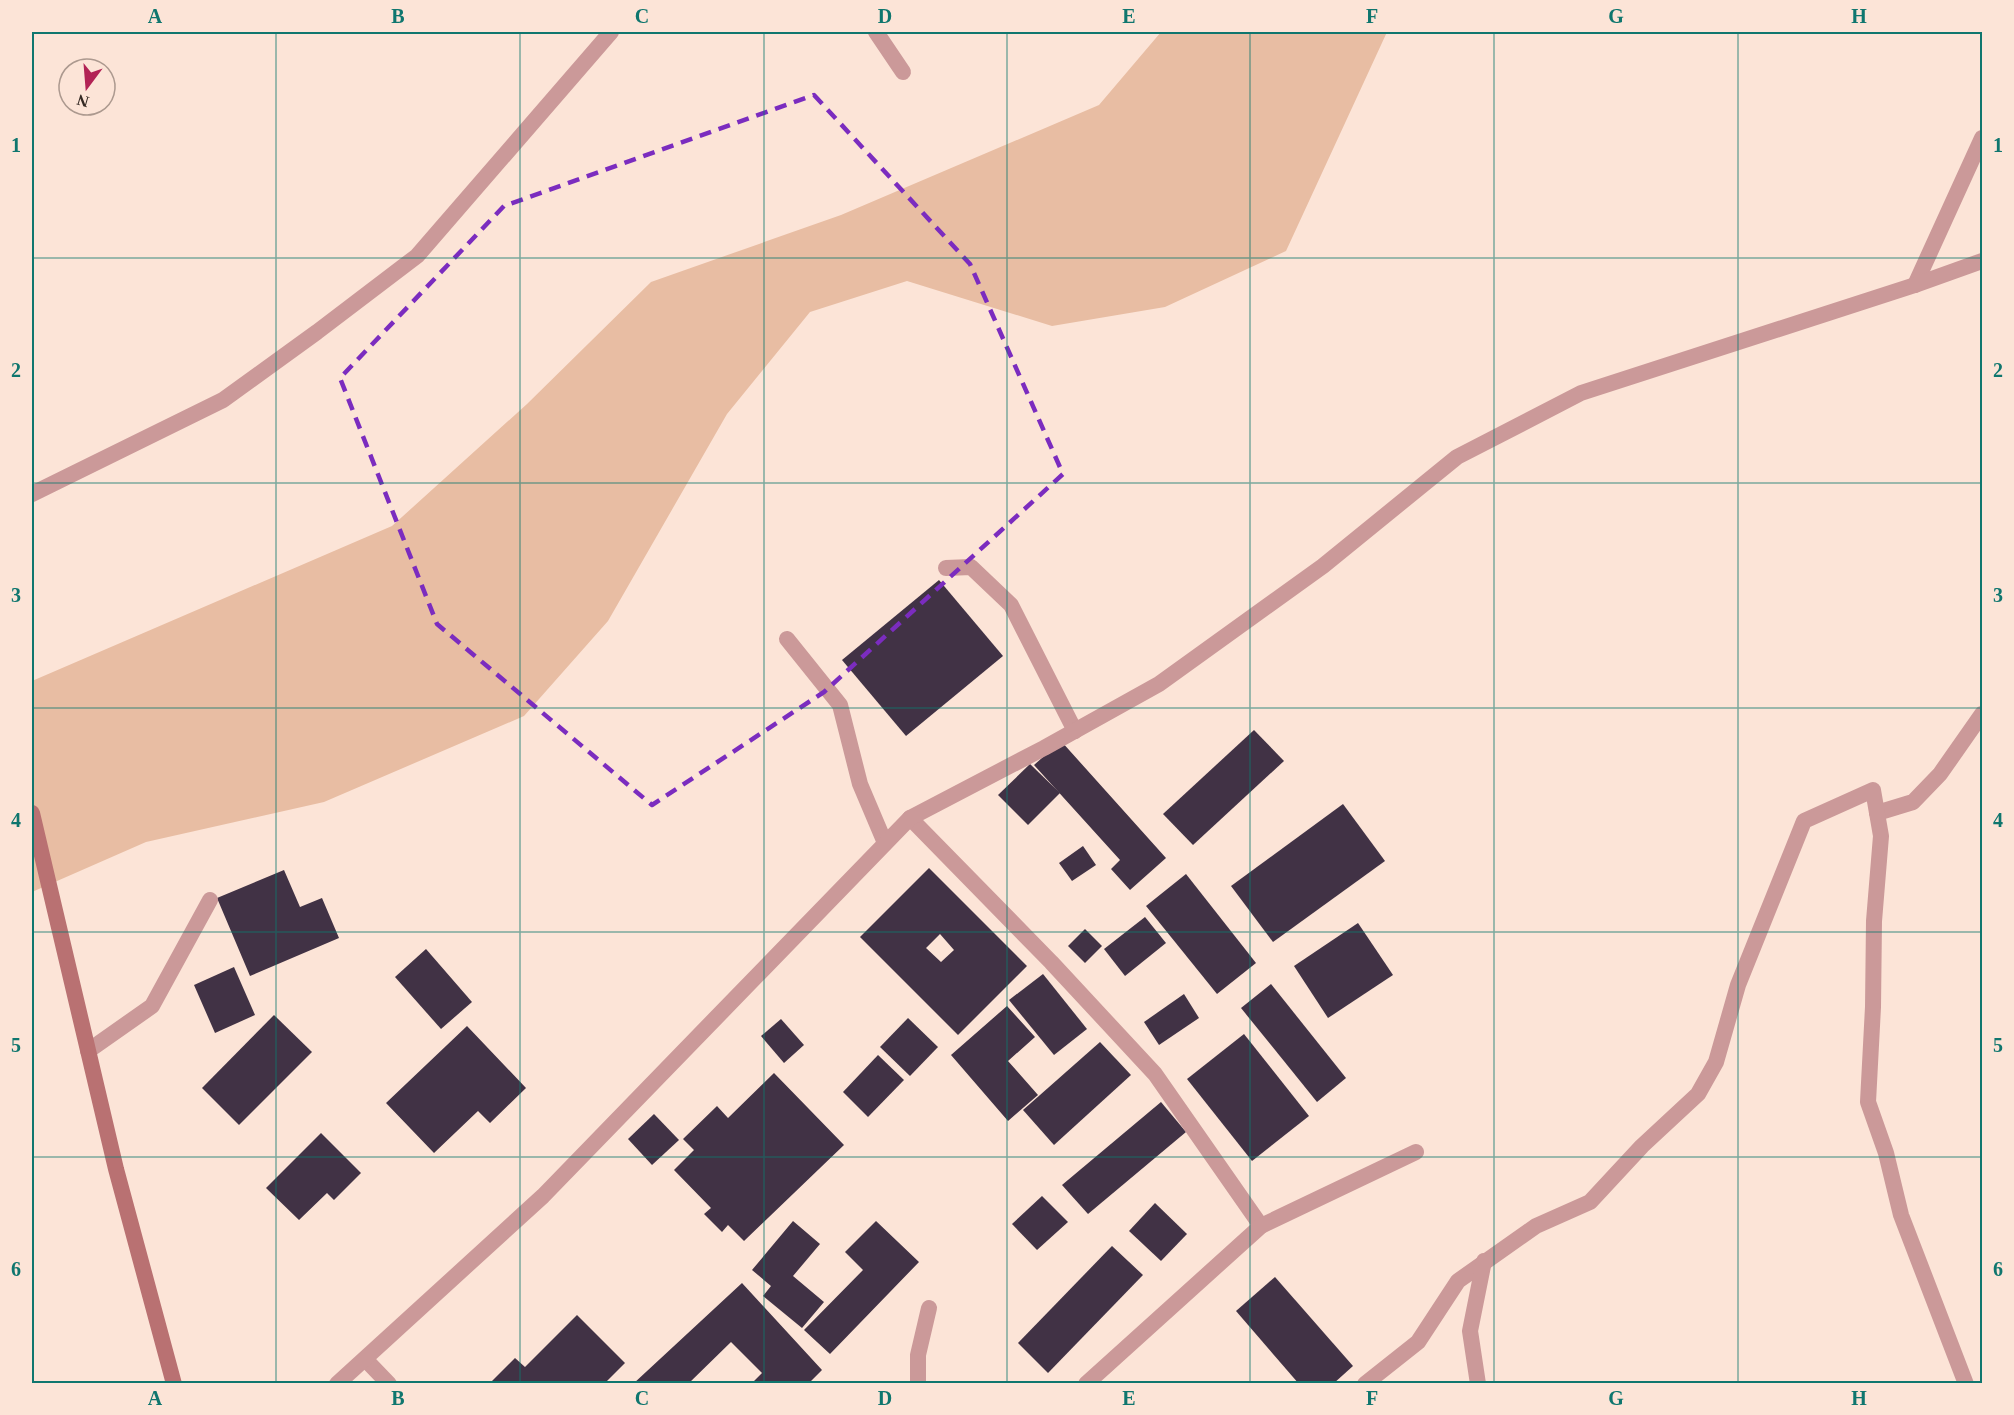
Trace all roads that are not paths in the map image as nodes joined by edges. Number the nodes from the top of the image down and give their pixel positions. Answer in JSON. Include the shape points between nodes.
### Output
{"nodes":[{"id":1,"x":611,"y":32,"type":"edge"},
{"id":2,"x":876,"y":32,"type":"edge"},
{"id":3,"x":903,"y":72,"type":"dead end"},
{"id":4,"x":1983,"y":138,"type":"edge"},
{"id":5,"x":1983,"y":261,"type":"edge"},
{"id":6,"x":1915,"y":285,"type":"junction"},
{"id":7,"x":32,"y":494,"type":"edge"},
{"id":8,"x":946,"y":568,"type":"dead end"},
{"id":9,"x":787,"y":639,"type":"dead end"},
{"id":10,"x":1983,"y":714,"type":"edge"},
{"id":11,"x":1075,"y":730,"type":"junction"},
{"id":12,"x":1877,"y":813,"type":"junction"},
{"id":13,"x":910,"y":818,"type":"junction"},
{"id":14,"x":33,"y":824,"type":"edge"},
{"id":15,"x":885,"y":843,"type":"junction"},
{"id":16,"x":210,"y":900,"type":"dead end"},
{"id":17,"x":88,"y":1051,"type":"junction"},
{"id":18,"x":1416,"y":1152,"type":"dead end"},
{"id":19,"x":1261,"y":1226,"type":"junction"},
{"id":20,"x":1484,"y":1261,"type":"junction"},
{"id":21,"x":929,"y":1308,"type":"dead end"},
{"id":22,"x":365,"y":1359,"type":"junction"},
{"id":23,"x":174,"y":1383,"type":"edge"},
{"id":24,"x":338,"y":1383,"type":"edge"},
{"id":25,"x":389,"y":1383,"type":"edge"},
{"id":26,"x":918,"y":1383,"type":"edge"},
{"id":27,"x":1086,"y":1383,"type":"edge"},
{"id":28,"x":1365,"y":1383,"type":"edge"},
{"id":29,"x":1478,"y":1383,"type":"edge"},
{"id":30,"x":1966,"y":1383,"type":"edge"}],
"edges":[{"from":1,"to":7,"type":"street","via":[[417,256],[223,400]]},
{"from":2,"to":3,"type":"street"},
{"from":4,"to":6,"type":"street"},
{"from":5,"to":6,"type":"street"},
{"from":6,"to":11,"type":"street","via":[[1581,393],[1457,457],[1323,566],[1159,684]]},
{"from":8,"to":11,"type":"street","via":[[971,567],[1011,605]]},
{"from":9,"to":15,"type":"street","via":[[840,705],[860,784]]},
{"from":10,"to":12,"type":"street","via":[[1940,774],[1913,802]]},
{"from":11,"to":13,"type":"street"},
{"from":12,"to":20,"type":"street","via":[[1873,790],[1804,821],[1738,986],[1716,1062],[1698,1094],[1590,1202],[1536,1226]]},
{"from":12,"to":30,"type":"street","via":[[1881,836],[1868,1102],[1901,1215]]},
{"from":13,"to":15,"type":"street"},
{"from":13,"to":19,"type":"street","via":[[1155,1074]]},
{"from":14,"to":17,"type":"main road"},
{"from":15,"to":22,"type":"street","via":[[543,1196]]},
{"from":16,"to":17,"type":"street","via":[[152,1006]]},
{"from":17,"to":23,"type":"main road"},
{"from":18,"to":19,"type":"street"},
{"from":19,"to":27,"type":"street"},
{"from":20,"to":28,"type":"street","via":[[1458,1281],[1418,1342]]},
{"from":20,"to":29,"type":"street","via":[[1470,1331]]},
{"from":21,"to":26,"type":"street","via":[[918,1355]]},
{"from":22,"to":24,"type":"street"},
{"from":22,"to":25,"type":"street"}]}
